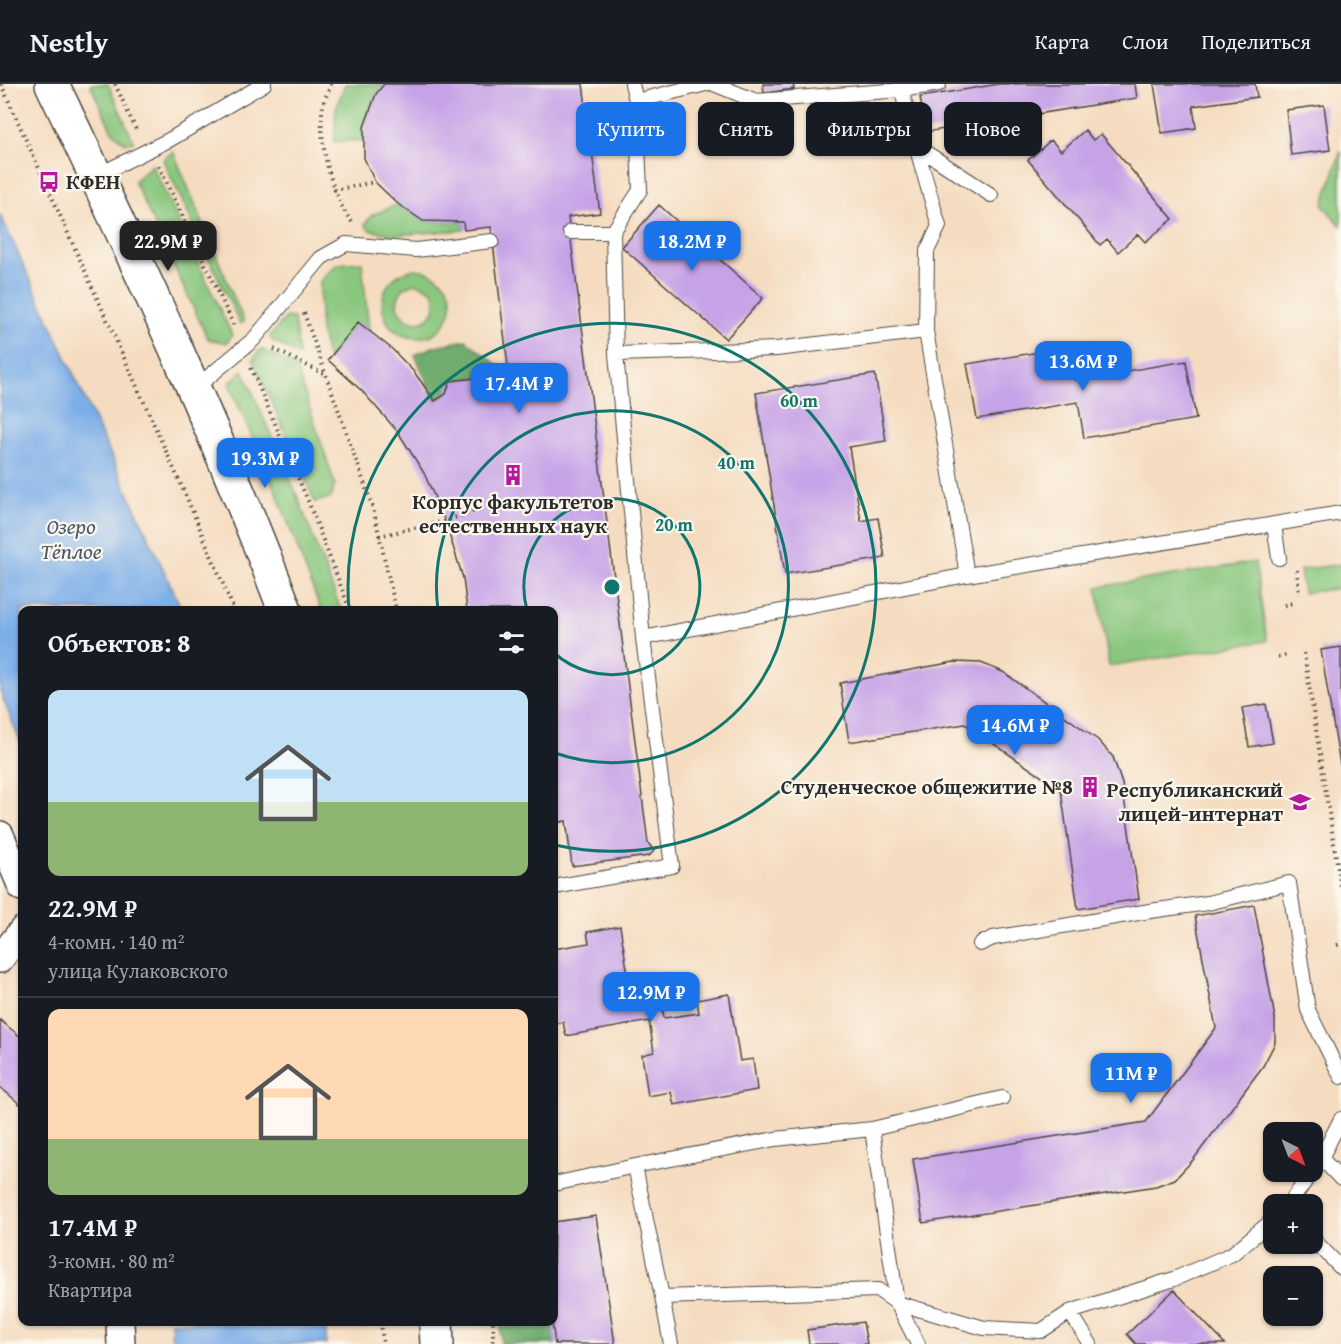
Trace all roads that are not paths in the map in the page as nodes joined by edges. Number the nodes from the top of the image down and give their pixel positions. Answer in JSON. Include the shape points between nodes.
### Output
{"nodes":[{"id":1,"x":52,"y":84,"type":"edge"},
{"id":2,"x":264,"y":84,"type":"edge"},
{"id":3,"x":632,"y":84,"type":"edge"},
{"id":4,"x":706,"y":84,"type":"edge"},
{"id":5,"x":714,"y":84,"type":"edge"},
{"id":6,"x":939,"y":84,"type":"edge"},
{"id":7,"x":901,"y":87,"type":"edge"},
{"id":8,"x":636,"y":101,"type":"junction"},
{"id":9,"x":905,"y":102,"type":"edge"},
{"id":10,"x":919,"y":156,"type":"edge"},
{"id":11,"x":931,"y":156,"type":"edge"},
{"id":12,"x":96,"y":176,"type":"junction"},
{"id":13,"x":991,"y":195,"type":"dead end"},
{"id":14,"x":570,"y":232,"type":"dead end"},
{"id":15,"x":614,"y":232,"type":"junction"},
{"id":16,"x":492,"y":241,"type":"dead end"},
{"id":17,"x":926,"y":331,"type":"junction"},
{"id":18,"x":616,"y":354,"type":"junction"},
{"id":19,"x":194,"y":389,"type":"junction"},
{"id":20,"x":1341,"y":513,"type":"edge"},
{"id":21,"x":1274,"y":525,"type":"junction"},
{"id":22,"x":1280,"y":558,"type":"dead end"},
{"id":23,"x":967,"y":575,"type":"junction"},
{"id":24,"x":283,"y":606,"type":"edge"},
{"id":25,"x":644,"y":638,"type":"junction"},
{"id":26,"x":0,"y":835,"type":"edge"},
{"id":27,"x":18,"y":878,"type":"edge"},
{"id":28,"x":558,"y":886,"type":"edge"},
{"id":29,"x":18,"y":936,"type":"edge"},
{"id":30,"x":980,"y":944,"type":"dead end"},
{"id":31,"x":0,"y":959,"type":"edge"},
{"id":32,"x":1341,"y":1077,"type":"edge"},
{"id":33,"x":1002,"y":1098,"type":"dead end"},
{"id":34,"x":1341,"y":1119,"type":"edge"},
{"id":35,"x":872,"y":1129,"type":"junction"},
{"id":36,"x":1323,"y":1156,"type":"edge"},
{"id":37,"x":1323,"y":1159,"type":"edge"},
{"id":38,"x":635,"y":1166,"type":"junction"},
{"id":39,"x":1341,"y":1179,"type":"edge"},
{"id":40,"x":558,"y":1183,"type":"edge"},
{"id":41,"x":1263,"y":1228,"type":"edge"},
{"id":42,"x":1323,"y":1249,"type":"edge"},
{"id":43,"x":1341,"y":1268,"type":"edge"},
{"id":44,"x":662,"y":1297,"type":"junction"},
{"id":45,"x":897,"y":1303,"type":"junction"},
{"id":46,"x":1070,"y":1312,"type":"junction"},
{"id":47,"x":120,"y":1326,"type":"edge"},
{"id":48,"x":436,"y":1326,"type":"edge"},
{"id":49,"x":1042,"y":1338,"type":"edge"},
{"id":50,"x":121,"y":1344,"type":"edge"},
{"id":51,"x":437,"y":1344,"type":"edge"},
{"id":52,"x":671,"y":1344,"type":"edge"},
{"id":53,"x":918,"y":1344,"type":"edge"},
{"id":54,"x":1090,"y":1344,"type":"edge"}],
"edges":[{"from":1,"to":12,"type":"main road"},
{"from":2,"to":12,"type":"lane","via":[[169,140]]},
{"from":3,"to":8,"type":"lane"},
{"from":4,"to":8,"type":"lane"},
{"from":5,"to":7,"type":"lane","via":[[756,102]]},
{"from":6,"to":7,"type":"lane"},
{"from":7,"to":9,"type":"lane"},
{"from":8,"to":15,"type":"lane","via":[[640,190]]},
{"from":10,"to":17,"type":"lane","via":[[939,226],[927,251]]},
{"from":11,"to":13,"type":"lane"},
{"from":12,"to":19,"type":"main road"},
{"from":14,"to":15,"type":"lane"},
{"from":15,"to":18,"type":"lane"},
{"from":16,"to":19,"type":"lane","via":[[416,250],[346,244],[321,258],[254,339]]},
{"from":17,"to":18,"type":"lane","via":[[776,349]]},
{"from":17,"to":23,"type":"lane"},
{"from":18,"to":25,"type":"lane"},
{"from":19,"to":24,"type":"main road"},
{"from":20,"to":21,"type":"lane"},
{"from":21,"to":22,"type":"lane"},
{"from":21,"to":23,"type":"lane"},
{"from":23,"to":25,"type":"lane"},
{"from":25,"to":28,"type":"lane","via":[[672,866]]},
{"from":26,"to":27,"type":"street"},
{"from":29,"to":31,"type":"street"},
{"from":30,"to":32,"type":"lane","via":[[993,938],[1208,903],[1289,883],[1308,1010]]},
{"from":33,"to":35,"type":"lane"},
{"from":34,"to":36,"type":"lane"},
{"from":35,"to":38,"type":"lane","via":[[775,1138]]},
{"from":35,"to":45,"type":"lane"},
{"from":37,"to":39,"type":"lane"},
{"from":38,"to":40,"type":"lane"},
{"from":38,"to":44,"type":"lane"},
{"from":41,"to":46,"type":"lane","via":[[1233,1254],[1174,1279]]},
{"from":42,"to":43,"type":"lane"},
{"from":44,"to":45,"type":"lane","via":[[878,1290]]},
{"from":44,"to":52,"type":"lane"},
{"from":45,"to":49,"type":"lane","via":[[984,1328]]},
{"from":45,"to":53,"type":"lane"},
{"from":46,"to":49,"type":"lane"},
{"from":46,"to":54,"type":"lane"},
{"from":47,"to":50,"type":"street"},
{"from":48,"to":51,"type":"main road"}]}
